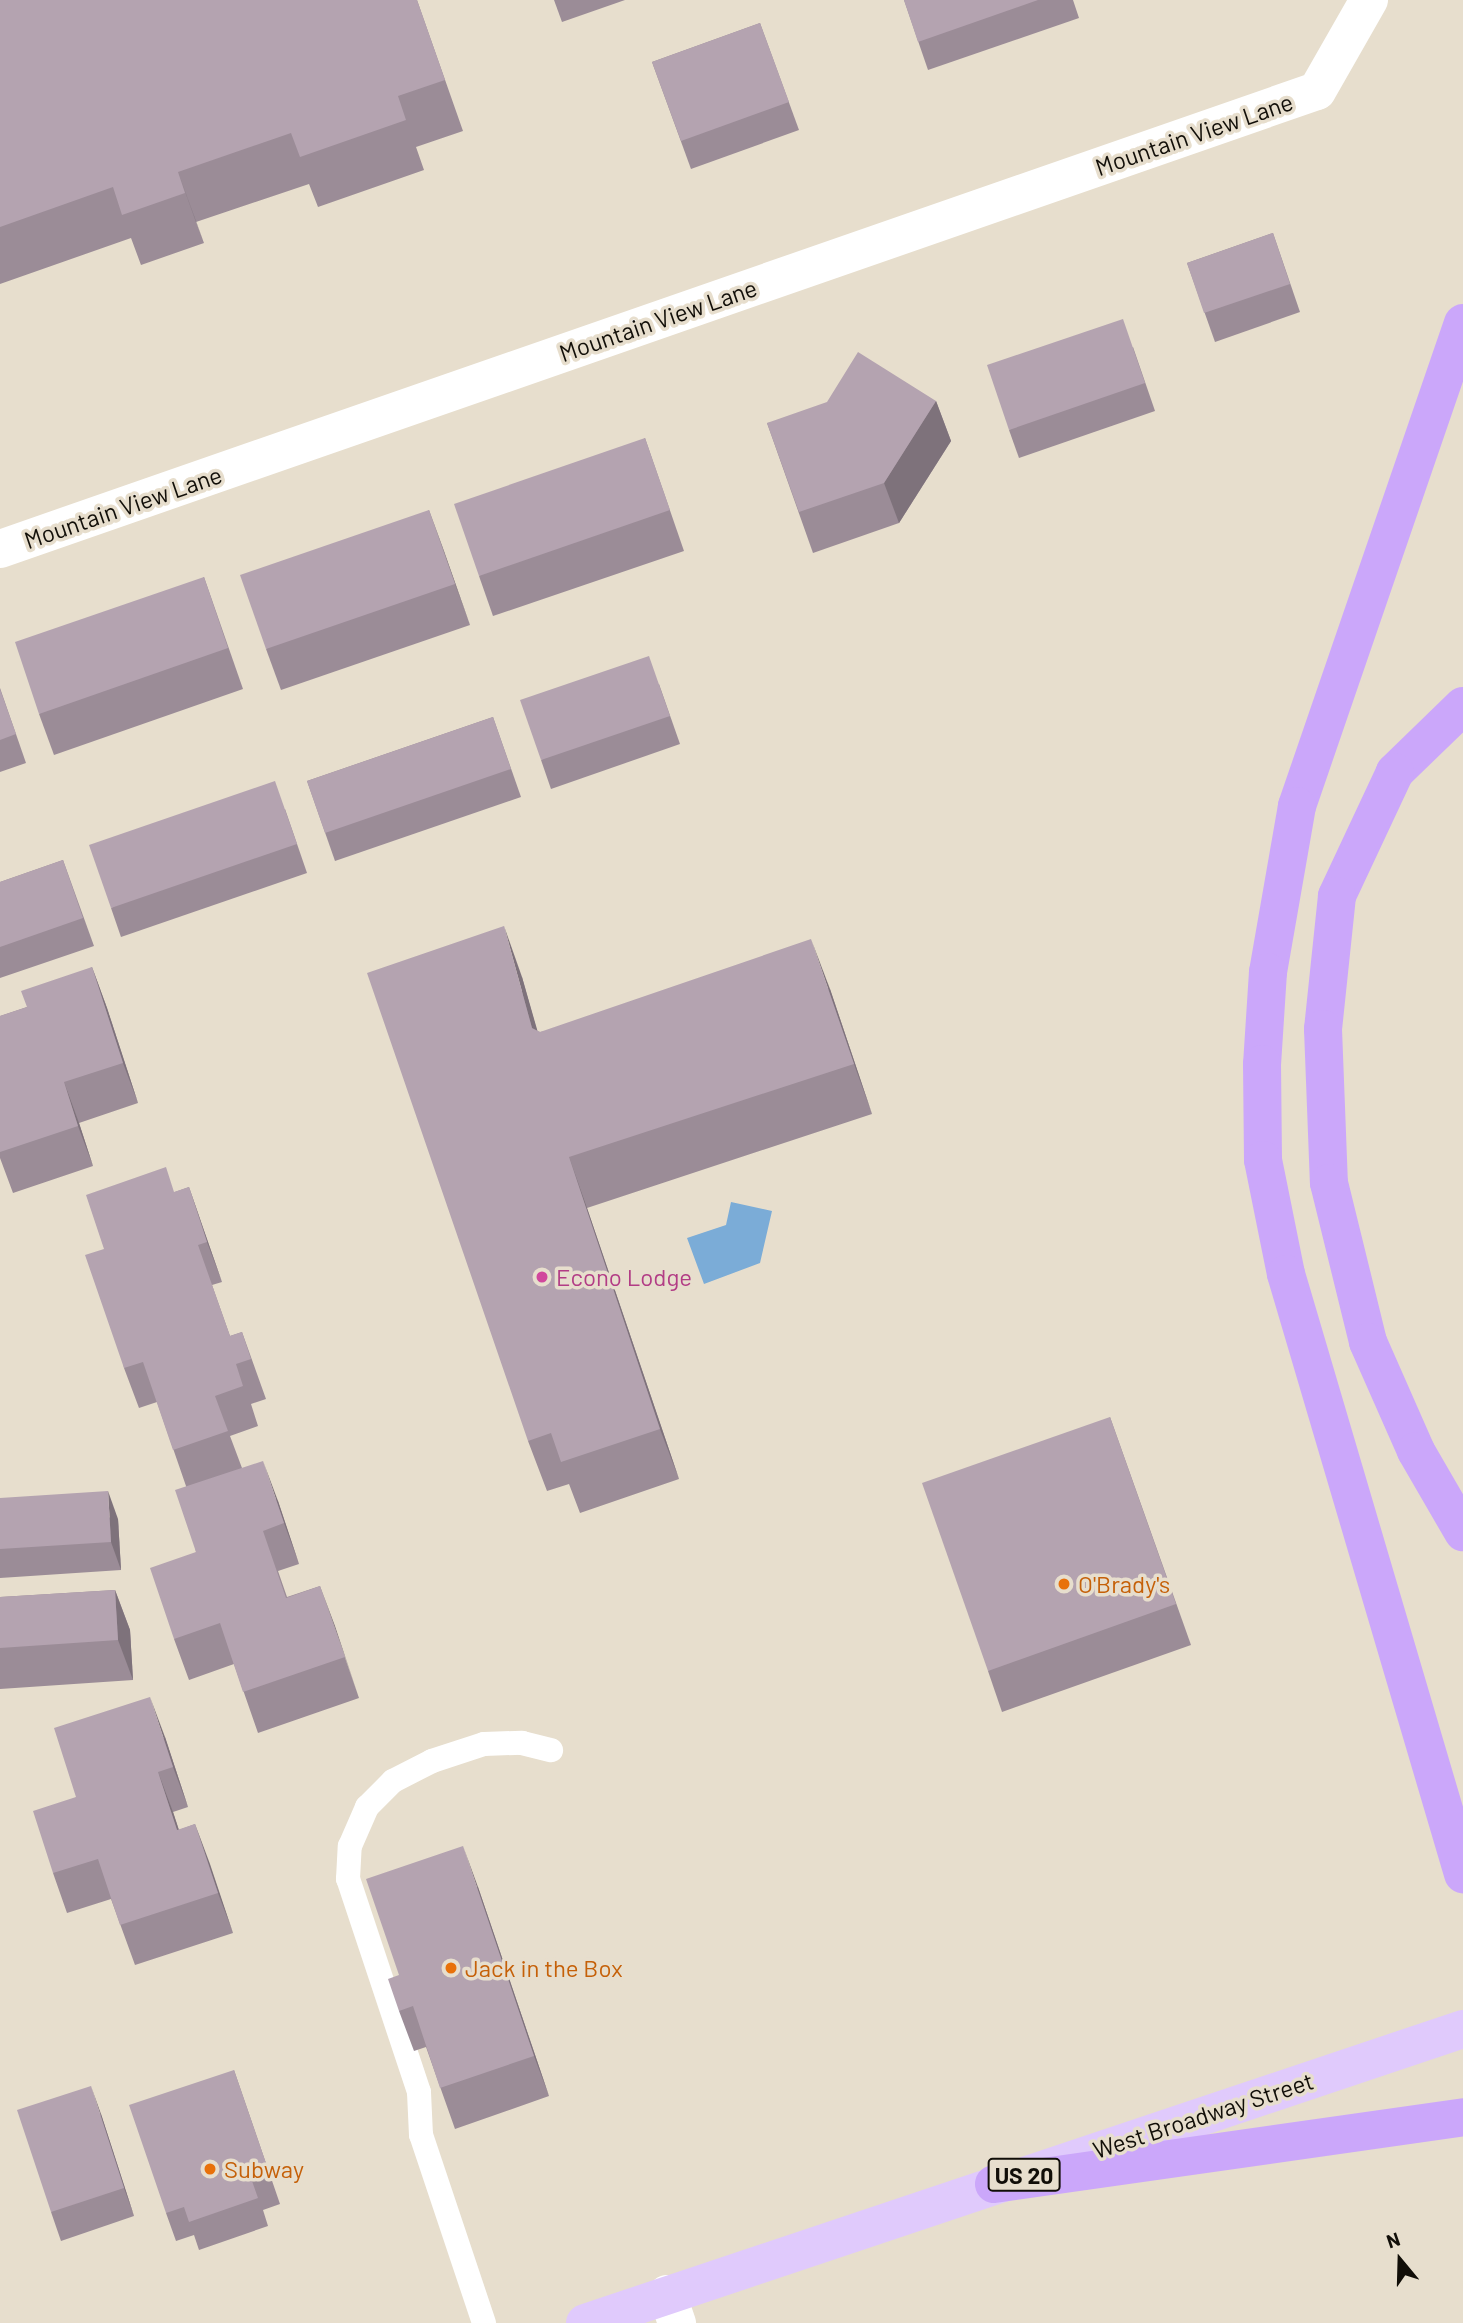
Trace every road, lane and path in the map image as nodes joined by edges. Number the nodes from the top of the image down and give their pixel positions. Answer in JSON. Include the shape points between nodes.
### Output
{"nodes":[{"id":1,"x":1369,"y":0,"type":"edge"},
{"id":2,"x":1463,"y":323,"type":"edge"},
{"id":3,"x":0,"y":549,"type":"edge"},
{"id":4,"x":1463,"y":706,"type":"edge"},
{"id":5,"x":1463,"y":1531,"type":"edge"},
{"id":6,"x":551,"y":1750,"type":"dead end"},
{"id":7,"x":1463,"y":1874,"type":"edge"},
{"id":8,"x":1463,"y":2029,"type":"edge"},
{"id":9,"x":1463,"y":2117,"type":"edge"},
{"id":10,"x":994,"y":2184,"type":"junction"},
{"id":11,"x":672,"y":2309,"type":"edge"},
{"id":12,"x":484,"y":2323,"type":"edge"},
{"id":13,"x":586,"y":2323,"type":"edge"}],
"edges":[{"from":1,"to":3,"type":"street","name":"Mountain View Lane","via":[[1317,91]]},
{"from":2,"to":7,"type":"highway","via":[[1297,806],[1268,972],[1262,1064],[1263,1160],[1286,1274]]},
{"from":4,"to":5,"type":"highway","via":[[1395,772],[1337,896],[1323,1029],[1329,1182],[1367,1342],[1416,1451]]},
{"from":6,"to":12,"type":"lane","via":[[522,1743],[484,1744],[432,1761],[393,1781],[367,1807],[350,1846],[348,1879],[419,2092],[421,2135]]},
{"from":8,"to":10,"type":"main road","name":"West Broadway Street","number":"US 20"},
{"from":9,"to":10,"type":"highway"},
{"from":10,"to":11,"type":"main road","name":"West Broadway Street","number":"US 20"},
{"from":11,"to":13,"type":"main road","name":"West Broadway Street","number":"US 20"}]}
